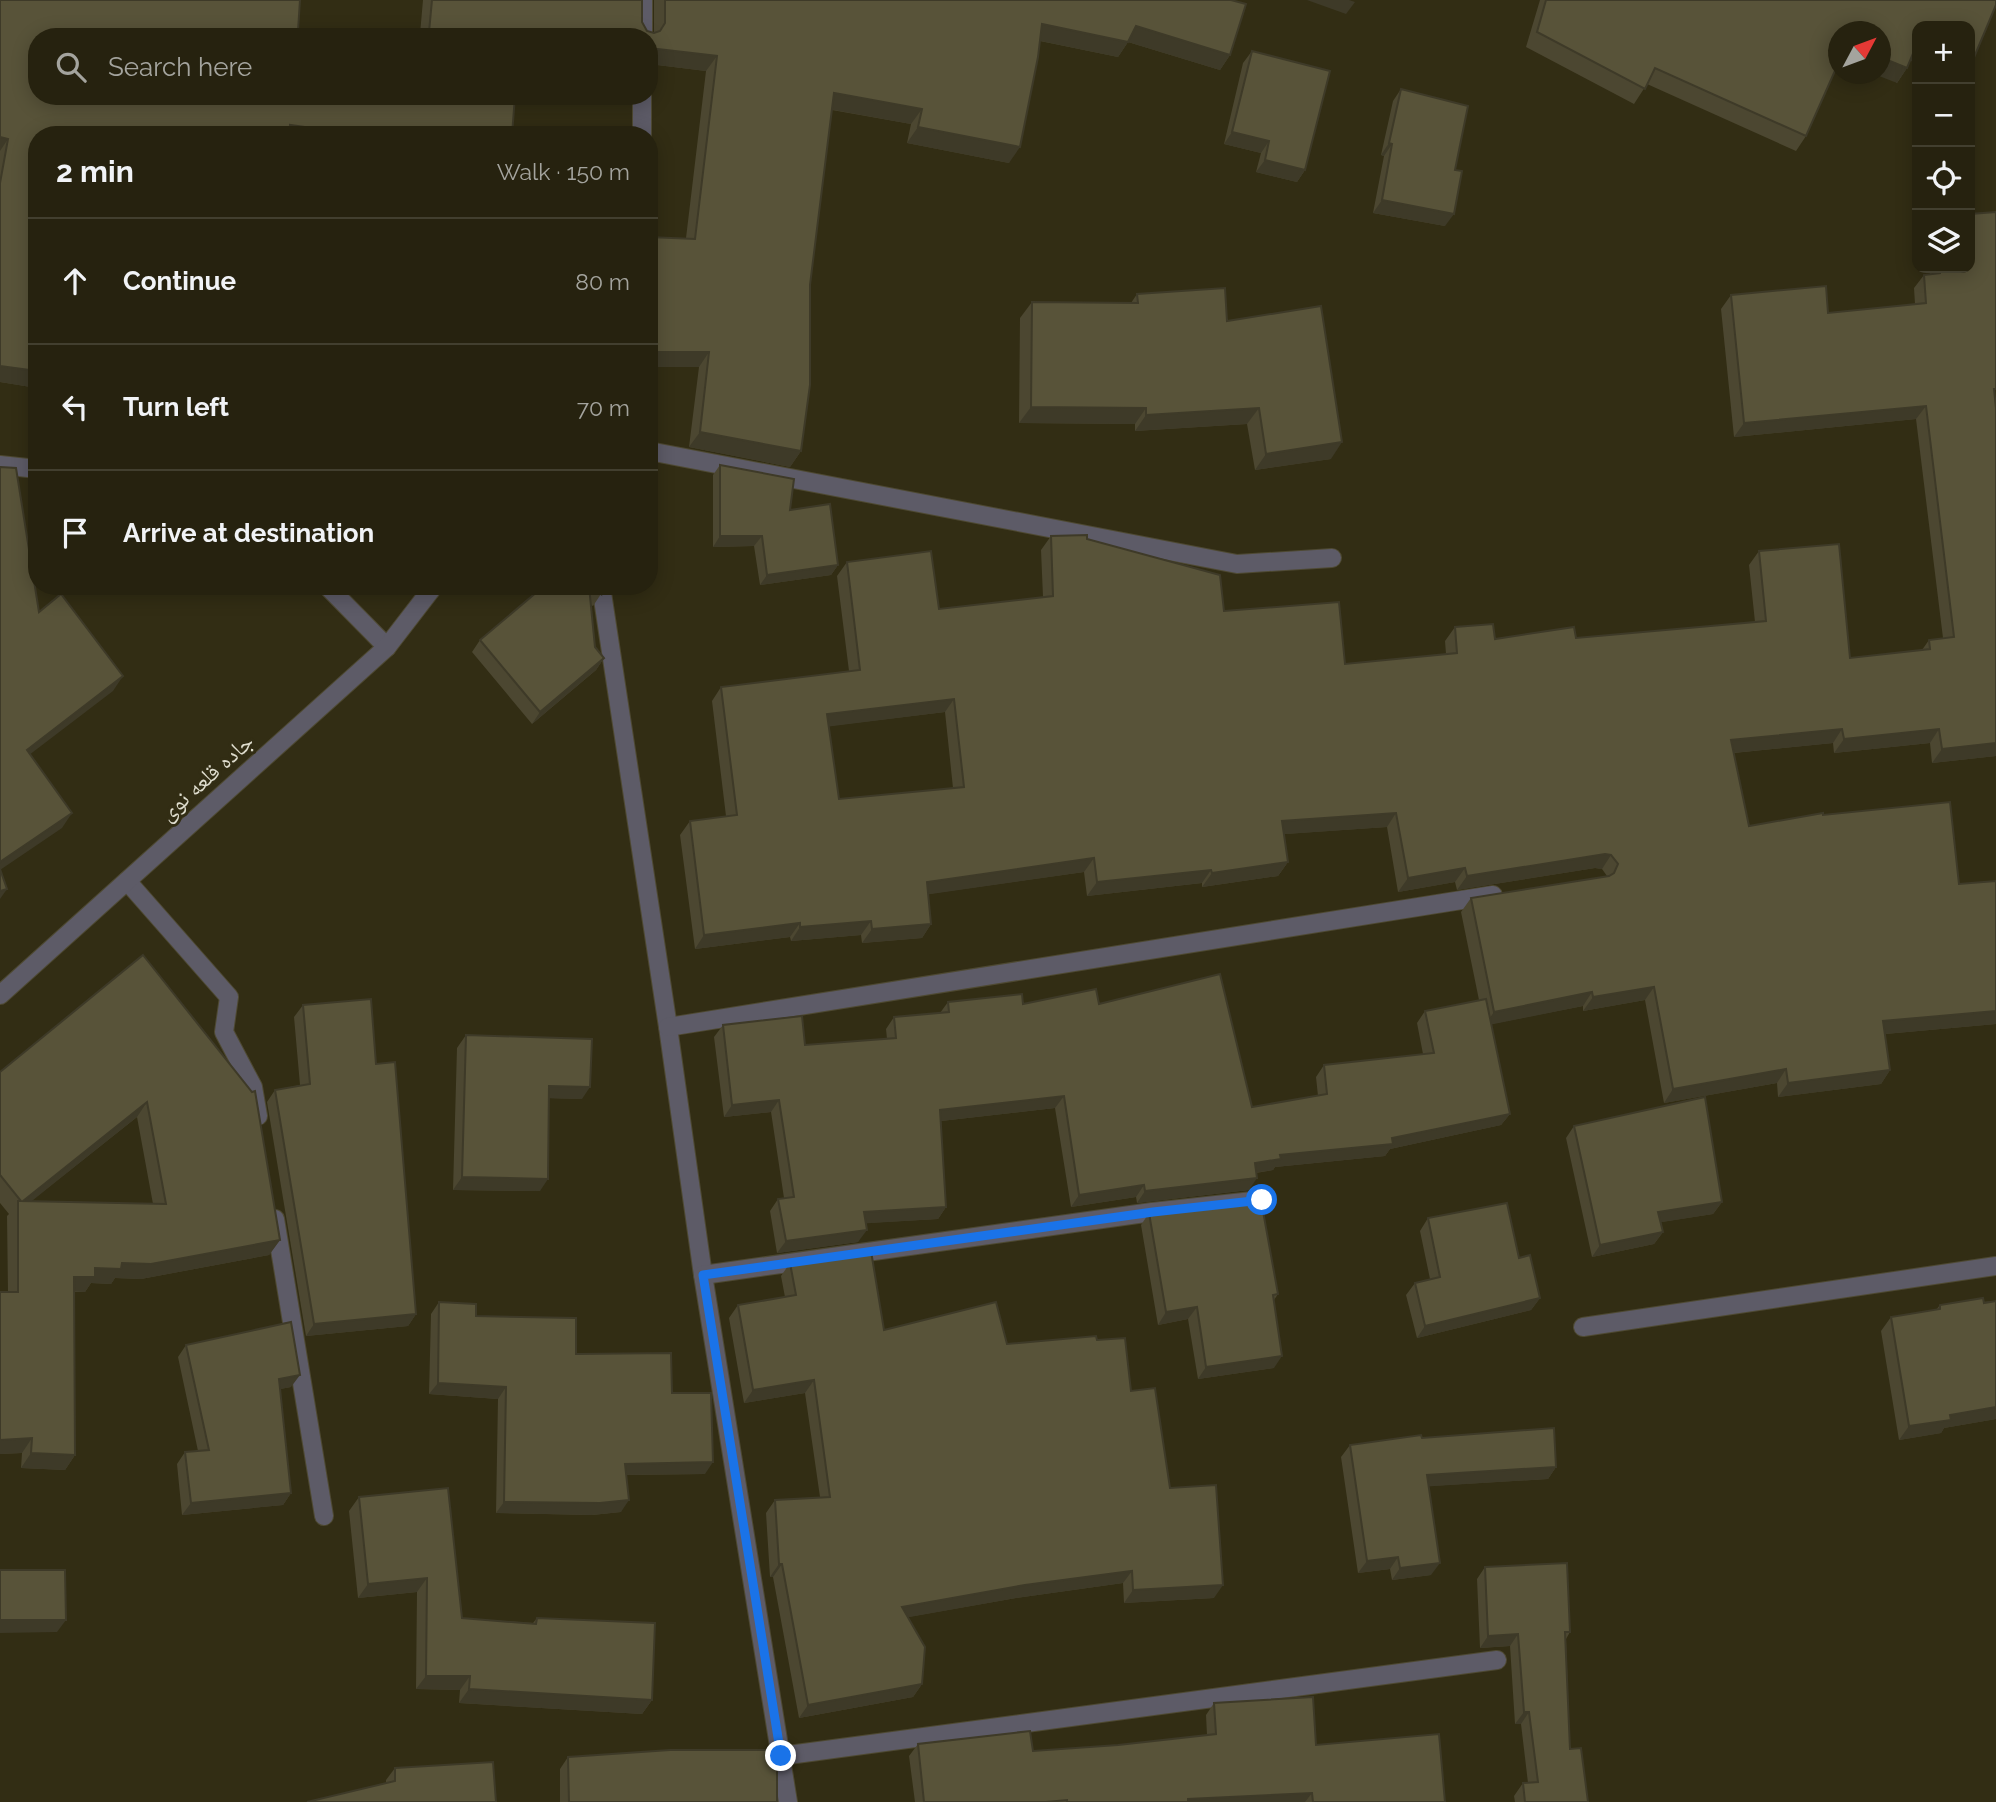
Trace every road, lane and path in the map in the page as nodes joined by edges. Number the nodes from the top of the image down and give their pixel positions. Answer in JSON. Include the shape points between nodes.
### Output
{"nodes":[{"id":1,"x":643,"y":0,"type":"edge"},
{"id":2,"x":643,"y":28,"type":"edge"},
{"id":3,"x":642,"y":105,"type":"edge"},
{"id":4,"x":642,"y":126,"type":"edge"},
{"id":5,"x":658,"y":453,"type":"edge"},
{"id":6,"x":0,"y":465,"type":"edge"},
{"id":7,"x":28,"y":469,"type":"edge"},
{"id":8,"x":1332,"y":558,"type":"dead end"},
{"id":9,"x":336,"y":595,"type":"edge"},
{"id":10,"x":426,"y":595,"type":"edge"},
{"id":11,"x":602,"y":595,"type":"edge"},
{"id":12,"x":387,"y":647,"type":"junction"},
{"id":13,"x":127,"y":881,"type":"junction"},
{"id":14,"x":1515,"y":892,"type":"edge"},
{"id":15,"x":0,"y":995,"type":"edge"},
{"id":16,"x":668,"y":1027,"type":"junction"},
{"id":17,"x":260,"y":1128,"type":"edge"},
{"id":18,"x":1262,"y":1200,"type":"edge"},
{"id":19,"x":273,"y":1208,"type":"edge"},
{"id":20,"x":1996,"y":1266,"type":"edge"},
{"id":21,"x":703,"y":1275,"type":"junction"},
{"id":22,"x":1583,"y":1327,"type":"dead end"},
{"id":23,"x":324,"y":1516,"type":"dead end"},
{"id":24,"x":1497,"y":1660,"type":"edge"},
{"id":25,"x":781,"y":1756,"type":"junction"},
{"id":26,"x":788,"y":1802,"type":"edge"}],
"edges":[{"from":1,"to":2,"type":"street"},
{"from":3,"to":4,"type":"street"},
{"from":5,"to":8,"type":"street","via":[[1237,564]]},
{"from":6,"to":7,"type":"street"},
{"from":9,"to":12,"type":"street"},
{"from":10,"to":12,"type":"street","name":"جاده قلعه نوی"},
{"from":11,"to":16,"type":"street"},
{"from":12,"to":13,"type":"street","name":"جاده قلعه نوی"},
{"from":13,"to":15,"type":"street","name":"جاده قلعه نوی"},
{"from":13,"to":17,"type":"street","via":[[229,998],[224,1032],[253,1087]]},
{"from":14,"to":16,"type":"street"},
{"from":16,"to":21,"type":"street"},
{"from":18,"to":21,"type":"street"},
{"from":19,"to":23,"type":"street"},
{"from":20,"to":22,"type":"street"},
{"from":21,"to":25,"type":"street"},
{"from":24,"to":25,"type":"street"},
{"from":25,"to":26,"type":"street"}]}
